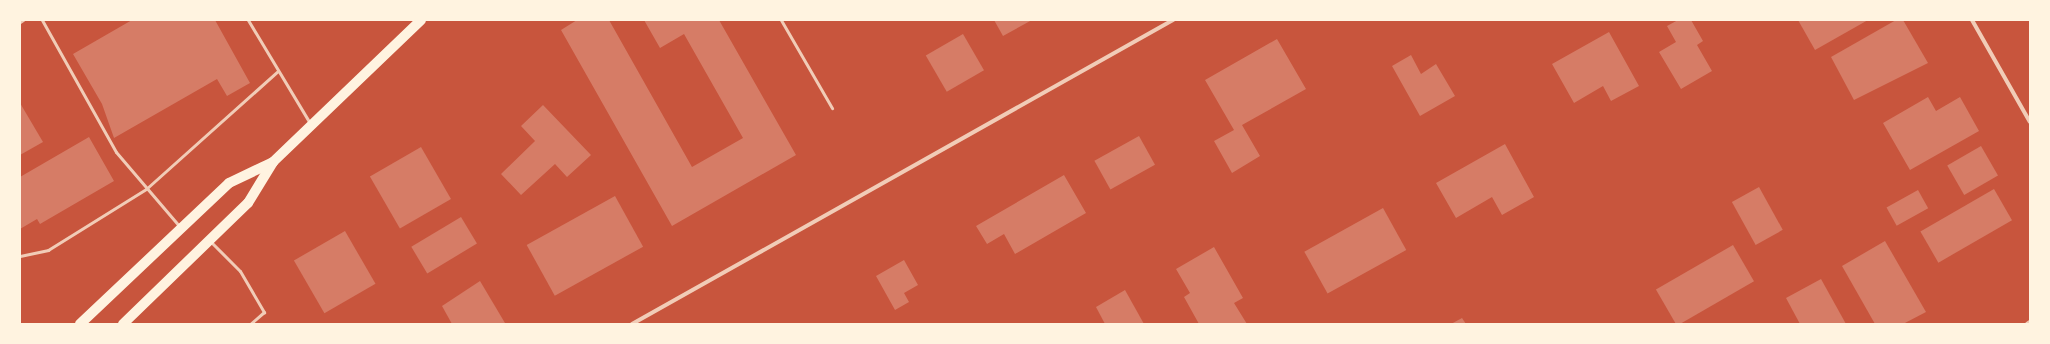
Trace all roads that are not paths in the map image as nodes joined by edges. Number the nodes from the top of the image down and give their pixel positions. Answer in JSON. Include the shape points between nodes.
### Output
{"nodes":[{"id":1,"x":23,"y":20,"type":"edge"},
{"id":2,"x":42,"y":20,"type":"edge"},
{"id":3,"x":248,"y":20,"type":"edge"},
{"id":4,"x":421,"y":20,"type":"edge"},
{"id":5,"x":781,"y":20,"type":"edge"},
{"id":6,"x":1173,"y":20,"type":"edge"},
{"id":7,"x":1972,"y":20,"type":"edge"},
{"id":8,"x":20,"y":22,"type":"edge"},
{"id":9,"x":277,"y":72,"type":"junction"},
{"id":10,"x":832,"y":108,"type":"dead end"},
{"id":11,"x":2030,"y":122,"type":"edge"},
{"id":12,"x":311,"y":124,"type":"junction"},
{"id":13,"x":273,"y":162,"type":"junction"},
{"id":14,"x":146,"y":189,"type":"junction"},
{"id":15,"x":182,"y":228,"type":"junction"},
{"id":16,"x":210,"y":240,"type":"junction"},
{"id":17,"x":20,"y":256,"type":"edge"},
{"id":18,"x":2030,"y":322,"type":"edge"},
{"id":19,"x":80,"y":324,"type":"edge"},
{"id":20,"x":123,"y":324,"type":"edge"},
{"id":21,"x":250,"y":324,"type":"edge"},
{"id":22,"x":632,"y":324,"type":"edge"},
{"id":23,"x":2027,"y":324,"type":"edge"}],
"edges":[{"from":1,"to":8,"type":"lane"},
{"from":2,"to":14,"type":"lane","via":[[116,152]]},
{"from":3,"to":9,"type":"lane"},
{"from":4,"to":12,"type":"main road"},
{"from":5,"to":10,"type":"lane"},
{"from":6,"to":22,"type":"street"},
{"from":7,"to":11,"type":"street"},
{"from":9,"to":12,"type":"lane"},
{"from":9,"to":14,"type":"lane"},
{"from":12,"to":13,"type":"main road"},
{"from":13,"to":15,"type":"main road","via":[[229,183]]},
{"from":13,"to":16,"type":"main road","via":[[248,203]]},
{"from":14,"to":15,"type":"lane"},
{"from":14,"to":17,"type":"lane","via":[[48,250]]},
{"from":15,"to":19,"type":"main road"},
{"from":16,"to":20,"type":"main road"},
{"from":16,"to":21,"type":"lane","via":[[240,271],[264,312]]},
{"from":18,"to":23,"type":"street"}]}
